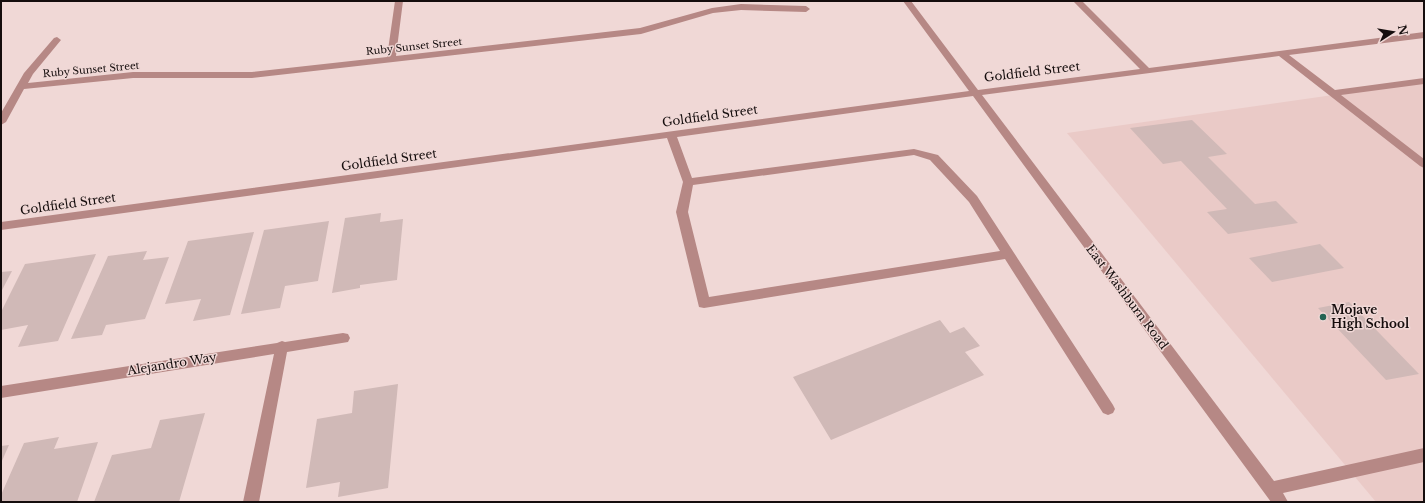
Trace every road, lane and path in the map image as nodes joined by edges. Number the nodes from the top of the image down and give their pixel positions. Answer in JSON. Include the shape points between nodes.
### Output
{"nodes":[{"id":1,"x":399,"y":1,"type":"edge"},
{"id":2,"x":907,"y":1,"type":"edge"},
{"id":3,"x":1078,"y":1,"type":"edge"},
{"id":4,"x":806,"y":9,"type":"dead end"},
{"id":5,"x":1424,"y":35,"type":"edge"},
{"id":6,"x":57,"y":40,"type":"dead end"},
{"id":7,"x":1282,"y":54,"type":"junction"},
{"id":8,"x":391,"y":59,"type":"junction"},
{"id":9,"x":1147,"y":71,"type":"junction"},
{"id":10,"x":1424,"y":81,"type":"edge"},
{"id":11,"x":21,"y":87,"type":"junction"},
{"id":12,"x":974,"y":92,"type":"junction"},
{"id":13,"x":1334,"y":93,"type":"junction"},
{"id":14,"x":1,"y":122,"type":"edge"},
{"id":15,"x":671,"y":134,"type":"junction"},
{"id":16,"x":1424,"y":164,"type":"edge"},
{"id":17,"x":688,"y":182,"type":"junction"},
{"id":18,"x":1,"y":226,"type":"edge"},
{"id":19,"x":1009,"y":254,"type":"junction"},
{"id":20,"x":343,"y":338,"type":"dead end"},
{"id":21,"x":282,"y":346,"type":"junction"},
{"id":22,"x":1,"y":392,"type":"edge"},
{"id":23,"x":1108,"y":409,"type":"dead end"},
{"id":24,"x":1424,"y":455,"type":"edge"},
{"id":25,"x":1270,"y":489,"type":"junction"},
{"id":26,"x":251,"y":502,"type":"edge"},
{"id":27,"x":1280,"y":502,"type":"edge"}],
"edges":[{"from":1,"to":8,"type":"street"},
{"from":2,"to":12,"type":"street","name":"East Washburn Road"},
{"from":3,"to":9,"type":"street"},
{"from":4,"to":8,"type":"street","name":"Ruby Sunset Street","via":[[741,7],[712,11],[641,31]]},
{"from":5,"to":7,"type":"street","name":"Goldfield Street"},
{"from":6,"to":11,"type":"street","via":[[29,73]]},
{"from":7,"to":9,"type":"street","name":"Goldfield Street"},
{"from":7,"to":13,"type":"street"},
{"from":8,"to":11,"type":"street","name":"Ruby Sunset Street","via":[[252,75],[134,75]]},
{"from":9,"to":12,"type":"street","name":"Goldfield Street"},
{"from":10,"to":13,"type":"street"},
{"from":11,"to":14,"type":"street"},
{"from":12,"to":15,"type":"street","name":"Goldfield Street"},
{"from":12,"to":25,"type":"street","name":"East Washburn Road"},
{"from":13,"to":16,"type":"street"},
{"from":15,"to":17,"type":"street"},
{"from":15,"to":18,"type":"street","name":"Goldfield Street"},
{"from":17,"to":19,"type":"street","via":[[914,152],[934,157],[973,199]]},
{"from":17,"to":19,"type":"street","via":[[682,212],[704,303]]},
{"from":19,"to":23,"type":"street"},
{"from":20,"to":21,"type":"street","name":"Alejandro Way"},
{"from":21,"to":22,"type":"street","name":"Alejandro Way"},
{"from":21,"to":26,"type":"street"},
{"from":24,"to":25,"type":"street"},
{"from":25,"to":27,"type":"street","name":"East Washburn Road"}]}
